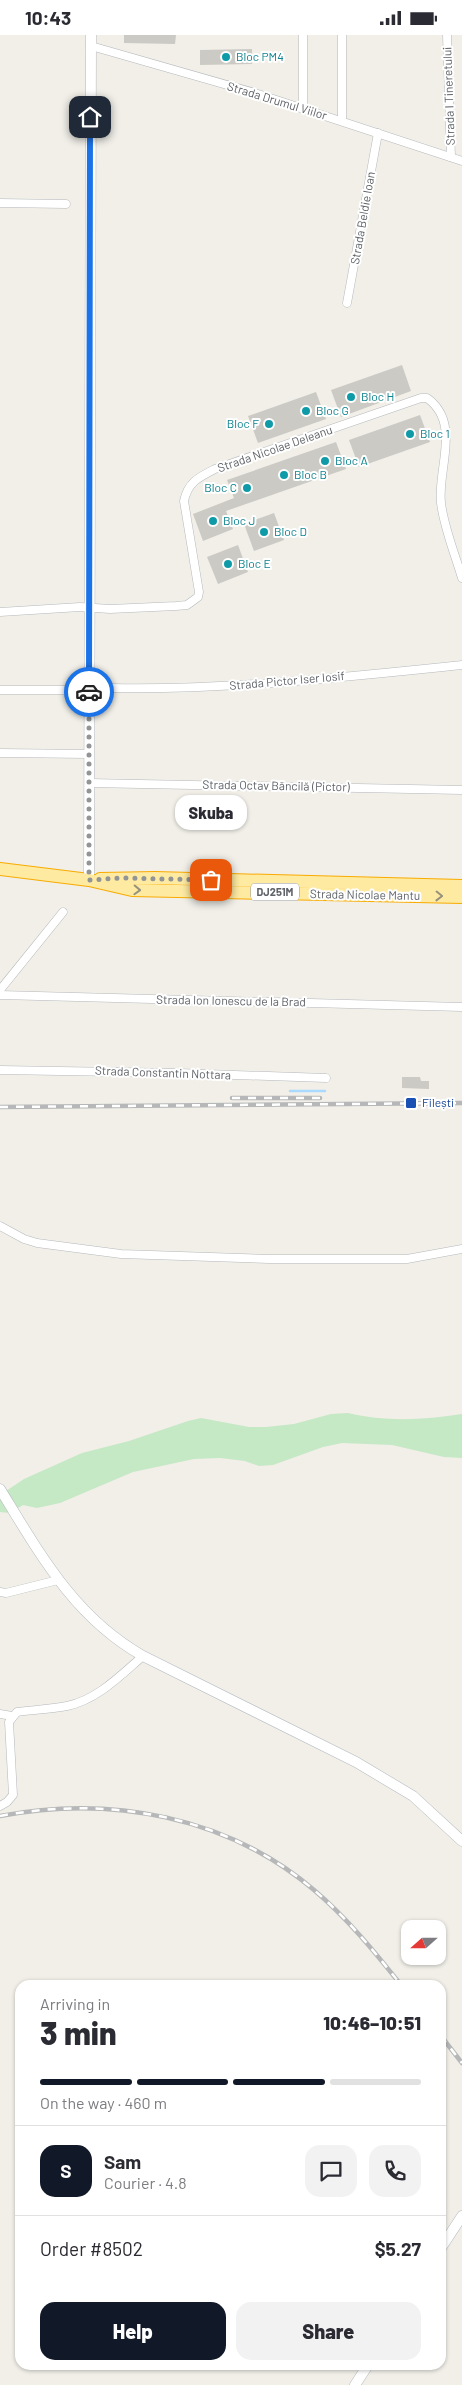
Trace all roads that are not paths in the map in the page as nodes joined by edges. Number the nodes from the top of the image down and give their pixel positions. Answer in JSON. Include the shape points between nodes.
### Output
{"nodes":[{"id":1,"x":90,"y":35,"type":"edge"},
{"id":2,"x":303,"y":35,"type":"edge"},
{"id":3,"x":342,"y":35,"type":"edge"},
{"id":4,"x":447,"y":35,"type":"edge"},
{"id":5,"x":90,"y":47,"type":"junction"},
{"id":6,"x":304,"y":108,"type":"junction"},
{"id":7,"x":342,"y":120,"type":"junction"},
{"id":8,"x":378,"y":133,"type":"junction"},
{"id":9,"x":451,"y":157,"type":"junction"},
{"id":10,"x":462,"y":161,"type":"edge"},
{"id":11,"x":0,"y":203,"type":"edge"},
{"id":12,"x":66,"y":204,"type":"dead end"},
{"id":13,"x":347,"y":303,"type":"dead end"},
{"id":14,"x":462,"y":577,"type":"edge"},
{"id":15,"x":90,"y":607,"type":"junction"},
{"id":16,"x":0,"y":612,"type":"edge"},
{"id":17,"x":462,"y":665,"type":"edge"},
{"id":18,"x":112,"y":688,"type":"dead end"},
{"id":19,"x":0,"y":690,"type":"edge"},
{"id":20,"x":89,"y":690,"type":"junction"},
{"id":21,"x":0,"y":753,"type":"edge"},
{"id":22,"x":89,"y":754,"type":"junction"},
{"id":23,"x":89,"y":783,"type":"junction"},
{"id":24,"x":462,"y":790,"type":"edge"},
{"id":25,"x":0,"y":869,"type":"edge"},
{"id":26,"x":89,"y":880,"type":"junction"},
{"id":27,"x":462,"y":886,"type":"edge"},
{"id":28,"x":462,"y":897,"type":"edge"},
{"id":29,"x":63,"y":912,"type":"dead end"},
{"id":30,"x":0,"y":990,"type":"edge"},
{"id":31,"x":0,"y":995,"type":"edge"},
{"id":32,"x":462,"y":1007,"type":"edge"},
{"id":33,"x":0,"y":1070,"type":"edge"},
{"id":34,"x":326,"y":1078,"type":"dead end"},
{"id":35,"x":0,"y":1226,"type":"edge"},
{"id":36,"x":462,"y":1249,"type":"edge"},
{"id":37,"x":0,"y":1489,"type":"edge"},
{"id":38,"x":58,"y":1580,"type":"junction"},
{"id":39,"x":0,"y":1592,"type":"edge"},
{"id":40,"x":143,"y":1656,"type":"junction"},
{"id":41,"x":0,"y":1714,"type":"edge"},
{"id":42,"x":12,"y":1716,"type":"junction"},
{"id":43,"x":0,"y":1806,"type":"edge"},
{"id":44,"x":462,"y":1841,"type":"edge"},
{"id":45,"x":462,"y":2216,"type":"edge"},
{"id":46,"x":446,"y":2241,"type":"edge"},
{"id":47,"x":365,"y":2370,"type":"edge"},
{"id":48,"x":355,"y":2385,"type":"edge"}],
"edges":[{"from":1,"to":5,"type":"main road"},
{"from":2,"to":6,"type":"street"},
{"from":3,"to":7,"type":"street"},
{"from":4,"to":9,"type":"street","name":"Strada I Tineretului"},
{"from":5,"to":6,"type":"street","name":"Strada Drumul Viilor"},
{"from":5,"to":15,"type":"main road"},
{"from":6,"to":7,"type":"street","name":"Strada Drumul Viilor"},
{"from":7,"to":8,"type":"street","name":"Strada Drumul Viilor"},
{"from":8,"to":9,"type":"street","name":"Strada Drumul Viilor"},
{"from":8,"to":13,"type":"street","name":"Strada Beldie Ioan"},
{"from":9,"to":10,"type":"street","name":"Strada Drumul Viilor"},
{"from":11,"to":12,"type":"street"},
{"from":14,"to":15,"type":"street","name":"Strada Nicolae Deleanu","via":[[441,504],[446,435],[435,406],[421,397],[216,469],[192,482],[184,501],[198,597],[187,605]]},
{"from":15,"to":16,"type":"street"},
{"from":15,"to":20,"type":"main road"},
{"from":17,"to":18,"type":"street","name":"Strada Pictor Iser Iosif","via":[[267,684]]},
{"from":19,"to":20,"type":"street"},
{"from":20,"to":22,"type":"main road"},
{"from":21,"to":22,"type":"street"},
{"from":22,"to":23,"type":"main road"},
{"from":23,"to":24,"type":"street","name":"Strada Octav Băncilă (Pictor)"},
{"from":23,"to":26,"type":"main road"},
{"from":25,"to":26,"type":"highway","name":"Strada Nicolae Mantu","number":"DJ251M"},
{"from":26,"to":27,"type":"highway","number":"DJ251M"},
{"from":26,"to":28,"type":"highway","name":"Strada Nicolae Mantu","number":"DJ251M","one_way":true,"via":[[132,890]]},
{"from":29,"to":30,"type":"street"},
{"from":31,"to":32,"type":"street","name":"Strada Ion Ionescu de la Brad"},
{"from":33,"to":34,"type":"street","name":"Strada Constantin Nottara"},
{"from":35,"to":36,"type":"street","via":[[37,1243],[161,1256],[407,1259]]},
{"from":37,"to":38,"type":"main road"},
{"from":38,"to":39,"type":"street"},
{"from":38,"to":40,"type":"main road","via":[[92,1619]]},
{"from":40,"to":42,"type":"street","via":[[113,1683],[84,1700],[66,1706],[17,1712]]},
{"from":40,"to":44,"type":"main road","via":[[356,1761],[413,1796]]},
{"from":41,"to":42,"type":"street"},
{"from":42,"to":43,"type":"street","via":[[9,1722],[13,1795]]},
{"from":45,"to":46,"type":"main road"},
{"from":47,"to":48,"type":"main road"}]}
